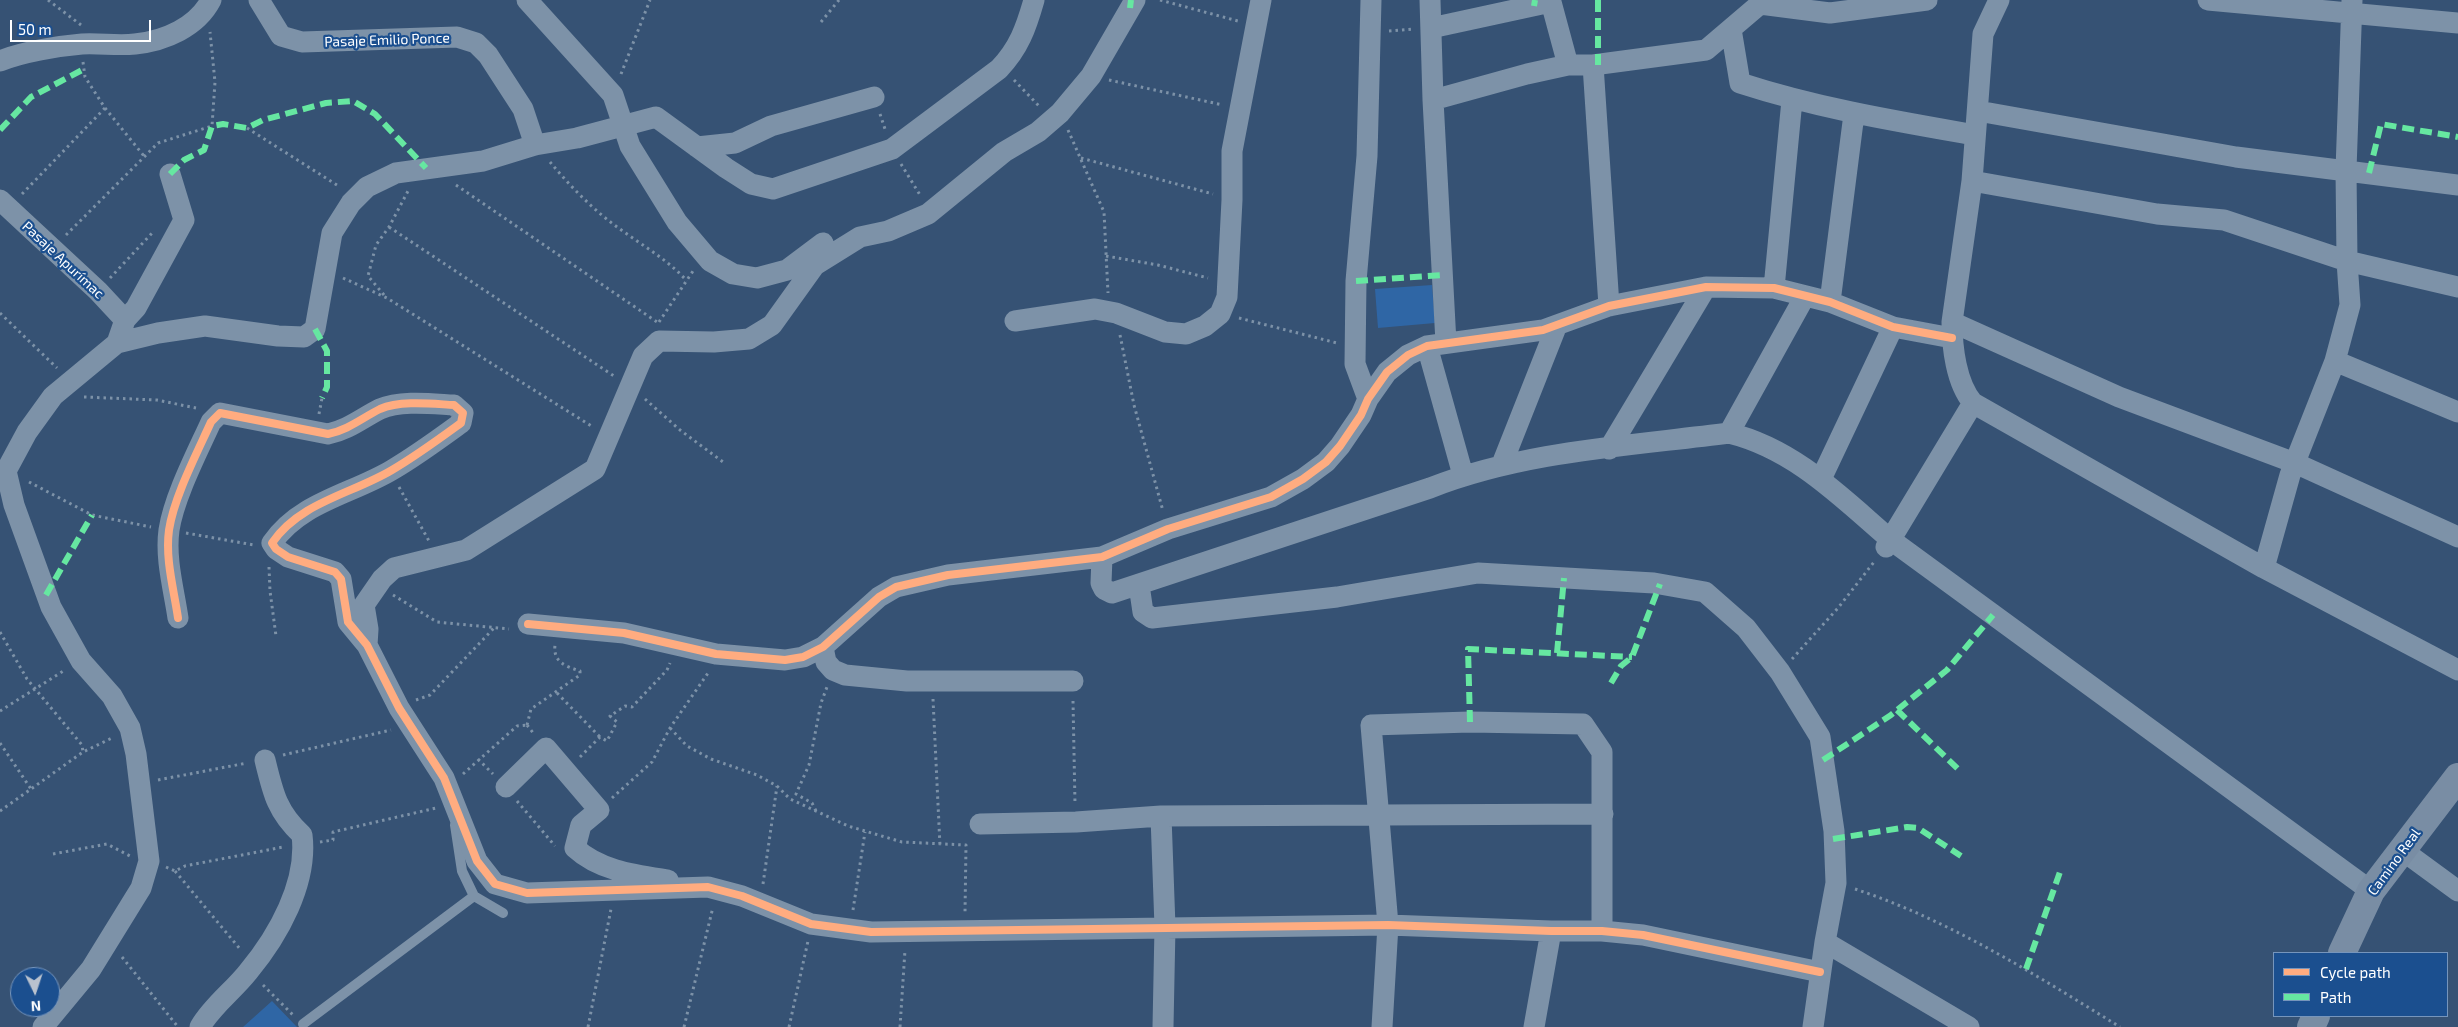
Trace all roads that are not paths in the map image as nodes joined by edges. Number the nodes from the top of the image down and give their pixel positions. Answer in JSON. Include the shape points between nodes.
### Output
{"nodes":[{"id":1,"x":260,"y":0,"type":"edge"},
{"id":2,"x":527,"y":0,"type":"edge"},
{"id":3,"x":1034,"y":0,"type":"edge"},
{"id":4,"x":1135,"y":0,"type":"edge"},
{"id":5,"x":1261,"y":0,"type":"edge"},
{"id":6,"x":1371,"y":0,"type":"edge"},
{"id":7,"x":1430,"y":0,"type":"edge"},
{"id":8,"x":1927,"y":0,"type":"edge"},
{"id":9,"x":1999,"y":0,"type":"edge"},
{"id":10,"x":2208,"y":0,"type":"edge"},
{"id":11,"x":1752,"y":2,"type":"edge"},
{"id":12,"x":2352,"y":6,"type":"edge"},
{"id":13,"x":207,"y":7,"type":"edge"},
{"id":14,"x":2458,"y":23,"type":"edge"},
{"id":15,"x":1431,"y":28,"type":"junction"},
{"id":16,"x":1731,"y":29,"type":"junction"},
{"id":17,"x":0,"y":61,"type":"edge"},
{"id":18,"x":1568,"y":65,"type":"junction"},
{"id":19,"x":1593,"y":65,"type":"junction"},
{"id":20,"x":874,"y":97,"type":"dead end"},
{"id":21,"x":1433,"y":100,"type":"junction"},
{"id":22,"x":1792,"y":100,"type":"junction"},
{"id":23,"x":1978,"y":111,"type":"junction"},
{"id":24,"x":1854,"y":114,"type":"junction"},
{"id":25,"x":622,"y":125,"type":"junction"},
{"id":26,"x":1975,"y":135,"type":"junction"},
{"id":27,"x":535,"y":144,"type":"junction"},
{"id":28,"x":697,"y":147,"type":"junction"},
{"id":29,"x":2346,"y":170,"type":"junction"},
{"id":30,"x":170,"y":174,"type":"dead end"},
{"id":31,"x":1972,"y":181,"type":"junction"},
{"id":32,"x":2458,"y":185,"type":"edge"},
{"id":33,"x":4,"y":204,"type":"edge"},
{"id":34,"x":860,"y":236,"type":"junction"},
{"id":35,"x":2347,"y":261,"type":"junction"},
{"id":36,"x":1706,"y":287,"type":"junction"},
{"id":37,"x":2458,"y":287,"type":"edge"},
{"id":38,"x":1774,"y":288,"type":"junction"},
{"id":39,"x":1805,"y":296,"type":"junction"},
{"id":40,"x":1830,"y":302,"type":"junction"},
{"id":41,"x":1609,"y":306,"type":"junction"},
{"id":42,"x":125,"y":320,"type":"junction"},
{"id":43,"x":1015,"y":321,"type":"dead end"},
{"id":44,"x":1557,"y":325,"type":"junction"},
{"id":45,"x":1892,"y":327,"type":"junction"},
{"id":46,"x":1952,"y":330,"type":"junction"},
{"id":47,"x":117,"y":343,"type":"junction"},
{"id":48,"x":1437,"y":345,"type":"junction"},
{"id":49,"x":2335,"y":361,"type":"junction"},
{"id":50,"x":1368,"y":399,"type":"junction"},
{"id":51,"x":1973,"y":403,"type":"junction"},
{"id":52,"x":2458,"y":412,"type":"edge"},
{"id":53,"x":1729,"y":434,"type":"junction"},
{"id":54,"x":1609,"y":449,"type":"junction"},
{"id":55,"x":5,"y":462,"type":"edge"},
{"id":56,"x":2295,"y":462,"type":"junction"},
{"id":57,"x":1502,"y":464,"type":"junction"},
{"id":58,"x":1463,"y":475,"type":"junction"},
{"id":59,"x":1821,"y":479,"type":"junction"},
{"id":60,"x":2458,"y":537,"type":"edge"},
{"id":61,"x":1889,"y":544,"type":"junction"},
{"id":62,"x":1102,"y":557,"type":"junction"},
{"id":63,"x":2264,"y":568,"type":"junction"},
{"id":64,"x":1139,"y":585,"type":"junction"},
{"id":65,"x":178,"y":618,"type":"dead end"},
{"id":66,"x":528,"y":624,"type":"road end"},
{"id":67,"x":367,"y":645,"type":"junction"},
{"id":68,"x":823,"y":647,"type":"junction"},
{"id":69,"x":2458,"y":670,"type":"edge"},
{"id":70,"x":1073,"y":681,"type":"road end"},
{"id":71,"x":265,"y":760,"type":"road end"},
{"id":72,"x":2458,"y":777,"type":"edge"},
{"id":73,"x":506,"y":787,"type":"road end"},
{"id":74,"x":453,"y":804,"type":"junction"},
{"id":75,"x":1379,"y":814,"type":"junction"},
{"id":76,"x":1603,"y":814,"type":"junction"},
{"id":77,"x":1161,"y":816,"type":"junction"},
{"id":78,"x":980,"y":824,"type":"dead end"},
{"id":79,"x":2402,"y":850,"type":"junction"},
{"id":80,"x":712,"y":888,"type":"junction"},
{"id":81,"x":2371,"y":891,"type":"junction"},
{"id":82,"x":2458,"y":891,"type":"edge"},
{"id":83,"x":474,"y":896,"type":"junction"},
{"id":84,"x":503,"y":913,"type":"dead end"},
{"id":85,"x":1388,"y":925,"type":"junction"},
{"id":86,"x":1164,"y":927,"type":"junction"},
{"id":87,"x":1551,"y":931,"type":"junction"},
{"id":88,"x":1602,"y":931,"type":"junction"},
{"id":89,"x":1825,"y":942,"type":"junction"},
{"id":90,"x":2342,"y":952,"type":"edge"},
{"id":91,"x":1820,"y":972,"type":"junction"},
{"id":92,"x":303,"y":1024,"type":"dead end"},
{"id":93,"x":43,"y":1027,"type":"edge"},
{"id":94,"x":200,"y":1027,"type":"edge"},
{"id":95,"x":1163,"y":1027,"type":"edge"},
{"id":96,"x":1382,"y":1027,"type":"edge"},
{"id":97,"x":1534,"y":1027,"type":"edge"},
{"id":98,"x":1813,"y":1027,"type":"edge"},
{"id":99,"x":1969,"y":1027,"type":"edge"}],
"edges":[{"from":1,"to":27,"type":"street","name":"Pasaje Emilio Ponce","via":[[281,36],[302,42],[457,37],[476,43],[488,55],[523,109]]},
{"from":2,"to":25,"type":"street","via":[[613,95]]},
{"from":3,"to":28,"type":"street","via":[[1026,31],[999,70],[892,149],[773,189],[751,184]]},
{"from":4,"to":34,"type":"street","via":[[1092,76],[1062,112],[1038,132],[1004,152],[928,214],[888,231]]},
{"from":5,"to":43,"type":"street","via":[[1232,151],[1228,284],[1220,314],[1205,326],[1186,334],[1166,332],[1113,312],[1086,310]]},
{"from":6,"to":50,"type":"street","via":[[1367,156],[1356,281],[1355,347],[1355,364]]},
{"from":7,"to":15,"type":"street"},
{"from":8,"to":11,"type":"street","via":[[1830,13]]},
{"from":9,"to":23,"type":"street","via":[[1983,34]]},
{"from":10,"to":12,"type":"street"},
{"from":11,"to":16,"type":"street"},
{"from":12,"to":14,"type":"street"},
{"from":12,"to":29,"type":"street"},
{"from":13,"to":17,"type":"street","via":[[181,31],[137,44],[82,44],[11,56]]},
{"from":15,"to":18,"type":"street","via":[[1551,2]]},
{"from":15,"to":21,"type":"street"},
{"from":16,"to":19,"type":"street","via":[[1706,50]]},
{"from":16,"to":22,"type":"street","via":[[1740,83]]},
{"from":18,"to":19,"type":"street"},
{"from":18,"to":21,"type":"street"},
{"from":19,"to":41,"type":"street"},
{"from":20,"to":28,"type":"street","via":[[771,126],[735,143]]},
{"from":21,"to":48,"type":"street"},
{"from":22,"to":24,"type":"street"},
{"from":22,"to":38,"type":"street"},
{"from":23,"to":26,"type":"street"},
{"from":23,"to":29,"type":"street","via":[[2236,157]]},
{"from":24,"to":26,"type":"street"},
{"from":24,"to":40,"type":"street"},
{"from":25,"to":27,"type":"street","via":[[577,138]]},
{"from":25,"to":28,"type":"street","via":[[656,117]]},
{"from":25,"to":34,"type":"street","via":[[630,146],[676,222],[710,261],[733,274],[757,278],[787,270],[820,244]]},
{"from":26,"to":31,"type":"street"},
{"from":27,"to":47,"type":"street","via":[[484,161],[396,173],[367,187],[332,233],[315,329],[304,337],[205,326]]},
{"from":29,"to":32,"type":"street"},
{"from":29,"to":35,"type":"street"},
{"from":30,"to":42,"type":"street","via":[[184,220],[136,308]]},
{"from":31,"to":35,"type":"street","via":[[2157,214],[2224,220]]},
{"from":31,"to":46,"type":"street"},
{"from":33,"to":42,"type":"street","name":"Pasaje Apurímac"},
{"from":34,"to":67,"type":"street","via":[[815,265],[772,325],[749,339],[659,341],[643,356],[595,468],[466,550],[394,568],[364,605]]},
{"from":35,"to":37,"type":"street"},
{"from":35,"to":49,"type":"street","via":[[2350,305]]},
{"from":36,"to":38,"type":"street"},
{"from":36,"to":41,"type":"street"},
{"from":36,"to":54,"type":"street"},
{"from":38,"to":39,"type":"street"},
{"from":39,"to":40,"type":"street"},
{"from":39,"to":53,"type":"street"},
{"from":40,"to":45,"type":"street"},
{"from":41,"to":44,"type":"street"},
{"from":42,"to":47,"type":"street"},
{"from":44,"to":48,"type":"street","via":[[1543,330]]},
{"from":44,"to":57,"type":"street"},
{"from":45,"to":46,"type":"street"},
{"from":45,"to":59,"type":"street"},
{"from":46,"to":51,"type":"street","via":[[1964,392]]},
{"from":46,"to":56,"type":"street","via":[[2119,397]]},
{"from":47,"to":55,"type":"street","via":[[53,396]]},
{"from":48,"to":50,"type":"street","via":[[1408,355],[1387,372]]},
{"from":48,"to":58,"type":"street"},
{"from":49,"to":52,"type":"street"},
{"from":49,"to":56,"type":"street"},
{"from":50,"to":62,"type":"street","via":[[1340,446],[1326,462],[1303,479],[1270,498],[1168,530]]},
{"from":51,"to":61,"type":"street"},
{"from":51,"to":63,"type":"street"},
{"from":53,"to":54,"type":"street"},
{"from":53,"to":59,"type":"street","via":[[1749,438],[1788,457]]},
{"from":54,"to":57,"type":"street"},
{"from":55,"to":93,"type":"street","via":[[14,505],[51,607],[81,661],[112,696],[130,728],[149,861],[141,888],[92,969]]},
{"from":56,"to":60,"type":"street"},
{"from":56,"to":63,"type":"street"},
{"from":57,"to":58,"type":"street"},
{"from":58,"to":64,"type":"street"},
{"from":59,"to":61,"type":"street"},
{"from":61,"to":81,"type":"street"},
{"from":62,"to":64,"type":"street","via":[[1101,583],[1104,589],[1112,593]]},
{"from":62,"to":68,"type":"street","via":[[948,575],[896,587],[879,597]]},
{"from":63,"to":69,"type":"street"},
{"from":64,"to":89,"type":"street","via":[[1144,612],[1152,618],[1337,597],[1478,573],[1654,583],[1705,592],[1746,628],[1780,672],[1820,736],[1834,830],[1836,883]]},
{"from":65,"to":67,"type":"street","via":[[168,552],[169,530],[210,422],[220,413],[328,434],[342,431],[382,408],[454,405],[463,413],[461,423],[390,471],[313,506],[279,533],[272,543],[288,557],[335,572],[341,579],[348,622]]},
{"from":66,"to":68,"type":"street","via":[[624,633],[716,654],[785,660],[803,658]]},
{"from":67,"to":74,"type":"street","via":[[399,708],[444,778]]},
{"from":68,"to":70,"type":"street","via":[[826,662],[833,670],[846,675],[907,681]]},
{"from":71,"to":94,"type":"street","via":[[274,794],[286,821],[302,835],[301,876],[286,915],[248,973],[206,1016]]},
{"from":72,"to":79,"type":"street","name":"Camino Real"},
{"from":73,"to":80,"type":"street","via":[[546,748],[599,810],[581,825],[575,848],[584,856],[620,872]]},
{"from":74,"to":80,"type":"street","via":[[477,862],[495,884],[527,893]]},
{"from":74,"to":83,"type":"lane","via":[[462,871]]},
{"from":75,"to":76,"type":"street"},
{"from":75,"to":76,"type":"street","via":[[1371,725],[1470,722],[1582,724],[1602,752]]},
{"from":75,"to":77,"type":"street"},
{"from":75,"to":85,"type":"street"},
{"from":76,"to":88,"type":"street"},
{"from":77,"to":78,"type":"street"},
{"from":77,"to":86,"type":"street"},
{"from":79,"to":81,"type":"street","name":"Camino Real"},
{"from":79,"to":82,"type":"street"},
{"from":80,"to":86,"type":"street","via":[[811,924],[871,932]]},
{"from":81,"to":90,"type":"street","name":"Camino Real"},
{"from":83,"to":84,"type":"lane"},
{"from":83,"to":92,"type":"lane"},
{"from":85,"to":86,"type":"street"},
{"from":85,"to":87,"type":"street"},
{"from":85,"to":96,"type":"street"},
{"from":86,"to":95,"type":"street"},
{"from":87,"to":88,"type":"street"},
{"from":87,"to":97,"type":"street"},
{"from":88,"to":91,"type":"street","via":[[1643,935]]},
{"from":89,"to":91,"type":"street"},
{"from":89,"to":99,"type":"street"},
{"from":91,"to":98,"type":"street"}]}
